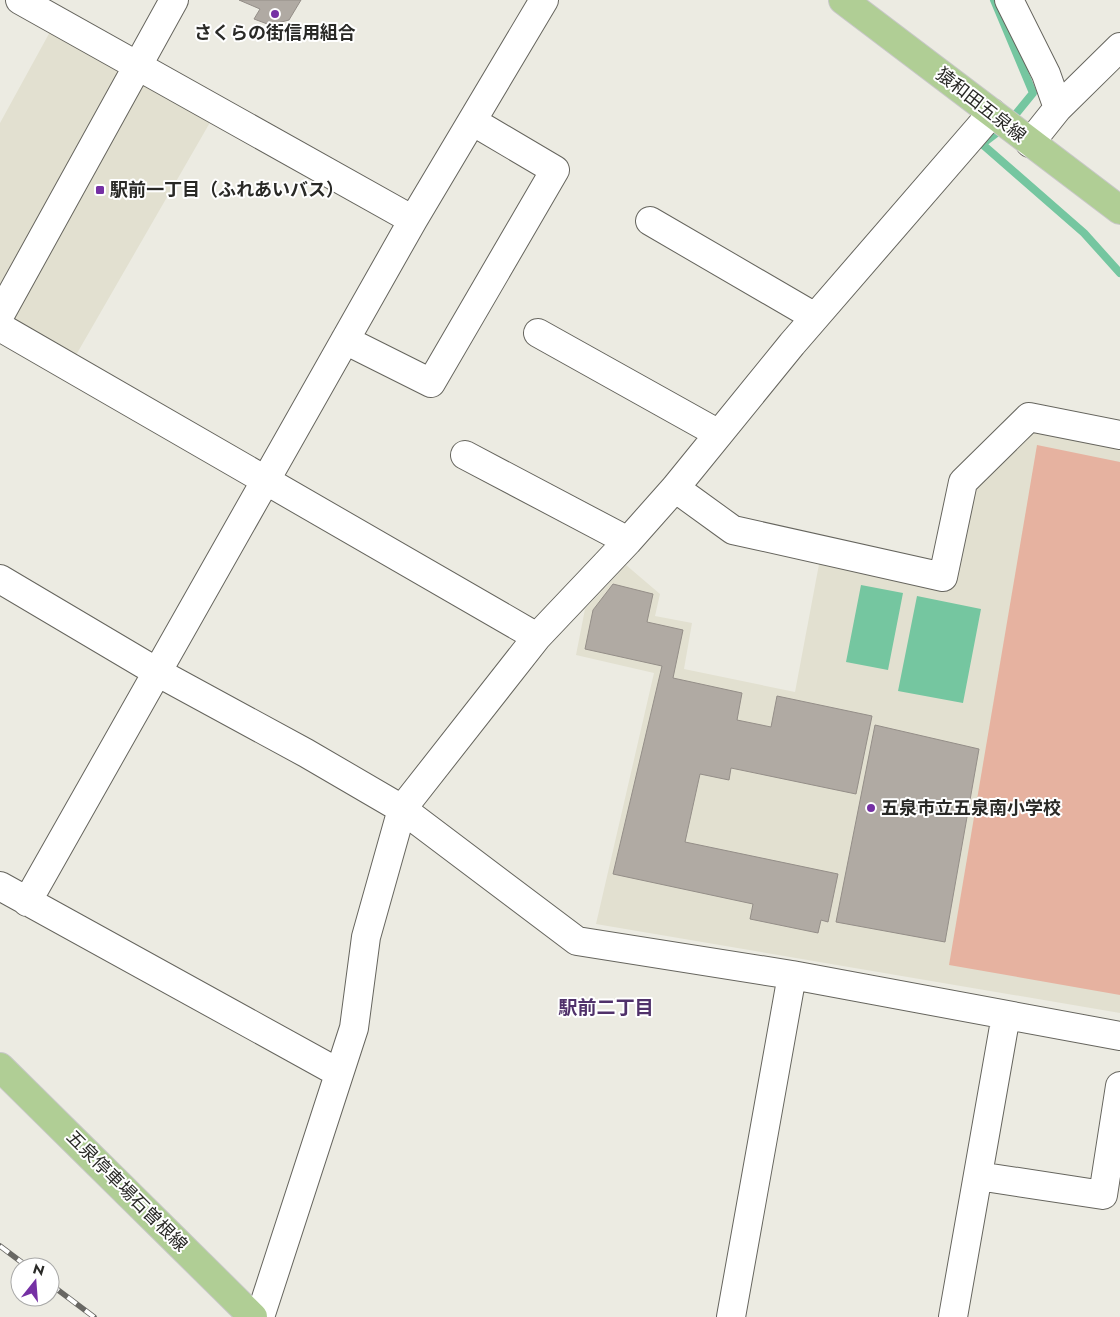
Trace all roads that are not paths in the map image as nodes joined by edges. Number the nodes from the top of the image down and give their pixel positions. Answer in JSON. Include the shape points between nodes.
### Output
{"nodes":[{"id":1,"x":20,"y":0,"type":"edge"},
{"id":2,"x":174,"y":0,"type":"edge"},
{"id":3,"x":544,"y":0,"type":"edge"},
{"id":4,"x":843,"y":0,"type":"edge"},
{"id":5,"x":1009,"y":0,"type":"edge"},
{"id":6,"x":1120,"y":48,"type":"edge"},
{"id":7,"x":138,"y":65,"type":"junction"},
{"id":8,"x":1058,"y":108,"type":"junction"},
{"id":9,"x":992,"y":113,"type":"junction"},
{"id":10,"x":472,"y":121,"type":"junction"},
{"id":11,"x":1030,"y":143,"type":"junction"},
{"id":12,"x":1120,"y":210,"type":"edge"},
{"id":13,"x":413,"y":220,"type":"junction"},
{"id":14,"x":650,"y":221,"type":"dead end"},
{"id":15,"x":0,"y":315,"type":"edge"},
{"id":16,"x":815,"y":317,"type":"junction"},
{"id":17,"x":0,"y":327,"type":"edge"},
{"id":18,"x":538,"y":332,"type":"dead end"},
{"id":19,"x":345,"y":340,"type":"junction"},
{"id":20,"x":718,"y":434,"type":"junction"},
{"id":21,"x":1120,"y":435,"type":"edge"},
{"id":22,"x":466,"y":455,"type":"dead end"},
{"id":23,"x":266,"y":480,"type":"junction"},
{"id":24,"x":675,"y":488,"type":"junction"},
{"id":25,"x":628,"y":541,"type":"junction"},
{"id":26,"x":0,"y":580,"type":"edge"},
{"id":27,"x":537,"y":638,"type":"junction"},
{"id":28,"x":157,"y":672,"type":"junction"},
{"id":29,"x":402,"y":809,"type":"junction"},
{"id":30,"x":0,"y":886,"type":"edge"},
{"id":31,"x":27,"y":902,"type":"junction"},
{"id":32,"x":792,"y":975,"type":"junction"},
{"id":33,"x":1006,"y":1015,"type":"junction"},
{"id":34,"x":1120,"y":1036,"type":"edge"},
{"id":35,"x":0,"y":1066,"type":"edge"},
{"id":36,"x":339,"y":1073,"type":"junction"},
{"id":37,"x":1120,"y":1086,"type":"edge"},
{"id":38,"x":978,"y":1176,"type":"junction"},
{"id":39,"x":254,"y":1317,"type":"edge"},
{"id":40,"x":260,"y":1317,"type":"edge"},
{"id":41,"x":731,"y":1317,"type":"edge"},
{"id":42,"x":953,"y":1317,"type":"edge"}],
"edges":[{"from":1,"to":7,"type":"street"},
{"from":2,"to":7,"type":"street"},
{"from":3,"to":10,"type":"street"},
{"from":4,"to":9,"type":"main road","name":"猿和田五泉線"},
{"from":5,"to":8,"type":"street","via":[[1046,74]]},
{"from":6,"to":8,"type":"street"},
{"from":7,"to":13,"type":"street"},
{"from":7,"to":15,"type":"street"},
{"from":8,"to":11,"type":"street"},
{"from":9,"to":11,"type":"main road","name":"猿和田五泉線"},
{"from":9,"to":16,"type":"street"},
{"from":10,"to":13,"type":"street"},
{"from":10,"to":19,"type":"street","via":[[555,170],[431,383]]},
{"from":11,"to":12,"type":"main road","name":"猿和田五泉線"},
{"from":13,"to":19,"type":"street"},
{"from":14,"to":16,"type":"street"},
{"from":16,"to":20,"type":"street"},
{"from":17,"to":23,"type":"street"},
{"from":18,"to":20,"type":"street"},
{"from":19,"to":23,"type":"street"},
{"from":20,"to":24,"type":"street"},
{"from":21,"to":24,"type":"street","via":[[1029,417],[963,482],[943,577],[733,530]]},
{"from":22,"to":25,"type":"street"},
{"from":23,"to":27,"type":"street"},
{"from":23,"to":28,"type":"street"},
{"from":24,"to":25,"type":"street"},
{"from":25,"to":27,"type":"street"},
{"from":26,"to":28,"type":"street"},
{"from":27,"to":29,"type":"street"},
{"from":28,"to":29,"type":"street"},
{"from":28,"to":31,"type":"street"},
{"from":29,"to":32,"type":"street","via":[[577,941]]},
{"from":29,"to":36,"type":"street","via":[[366,937],[354,1028]]},
{"from":30,"to":31,"type":"street"},
{"from":31,"to":36,"type":"street"},
{"from":32,"to":33,"type":"street"},
{"from":32,"to":41,"type":"street"},
{"from":33,"to":34,"type":"street"},
{"from":33,"to":38,"type":"street"},
{"from":35,"to":39,"type":"main road","name":"五泉停車場石曽根線"},
{"from":36,"to":40,"type":"street"},
{"from":37,"to":38,"type":"street","via":[[1103,1195]]},
{"from":38,"to":42,"type":"street"}]}
